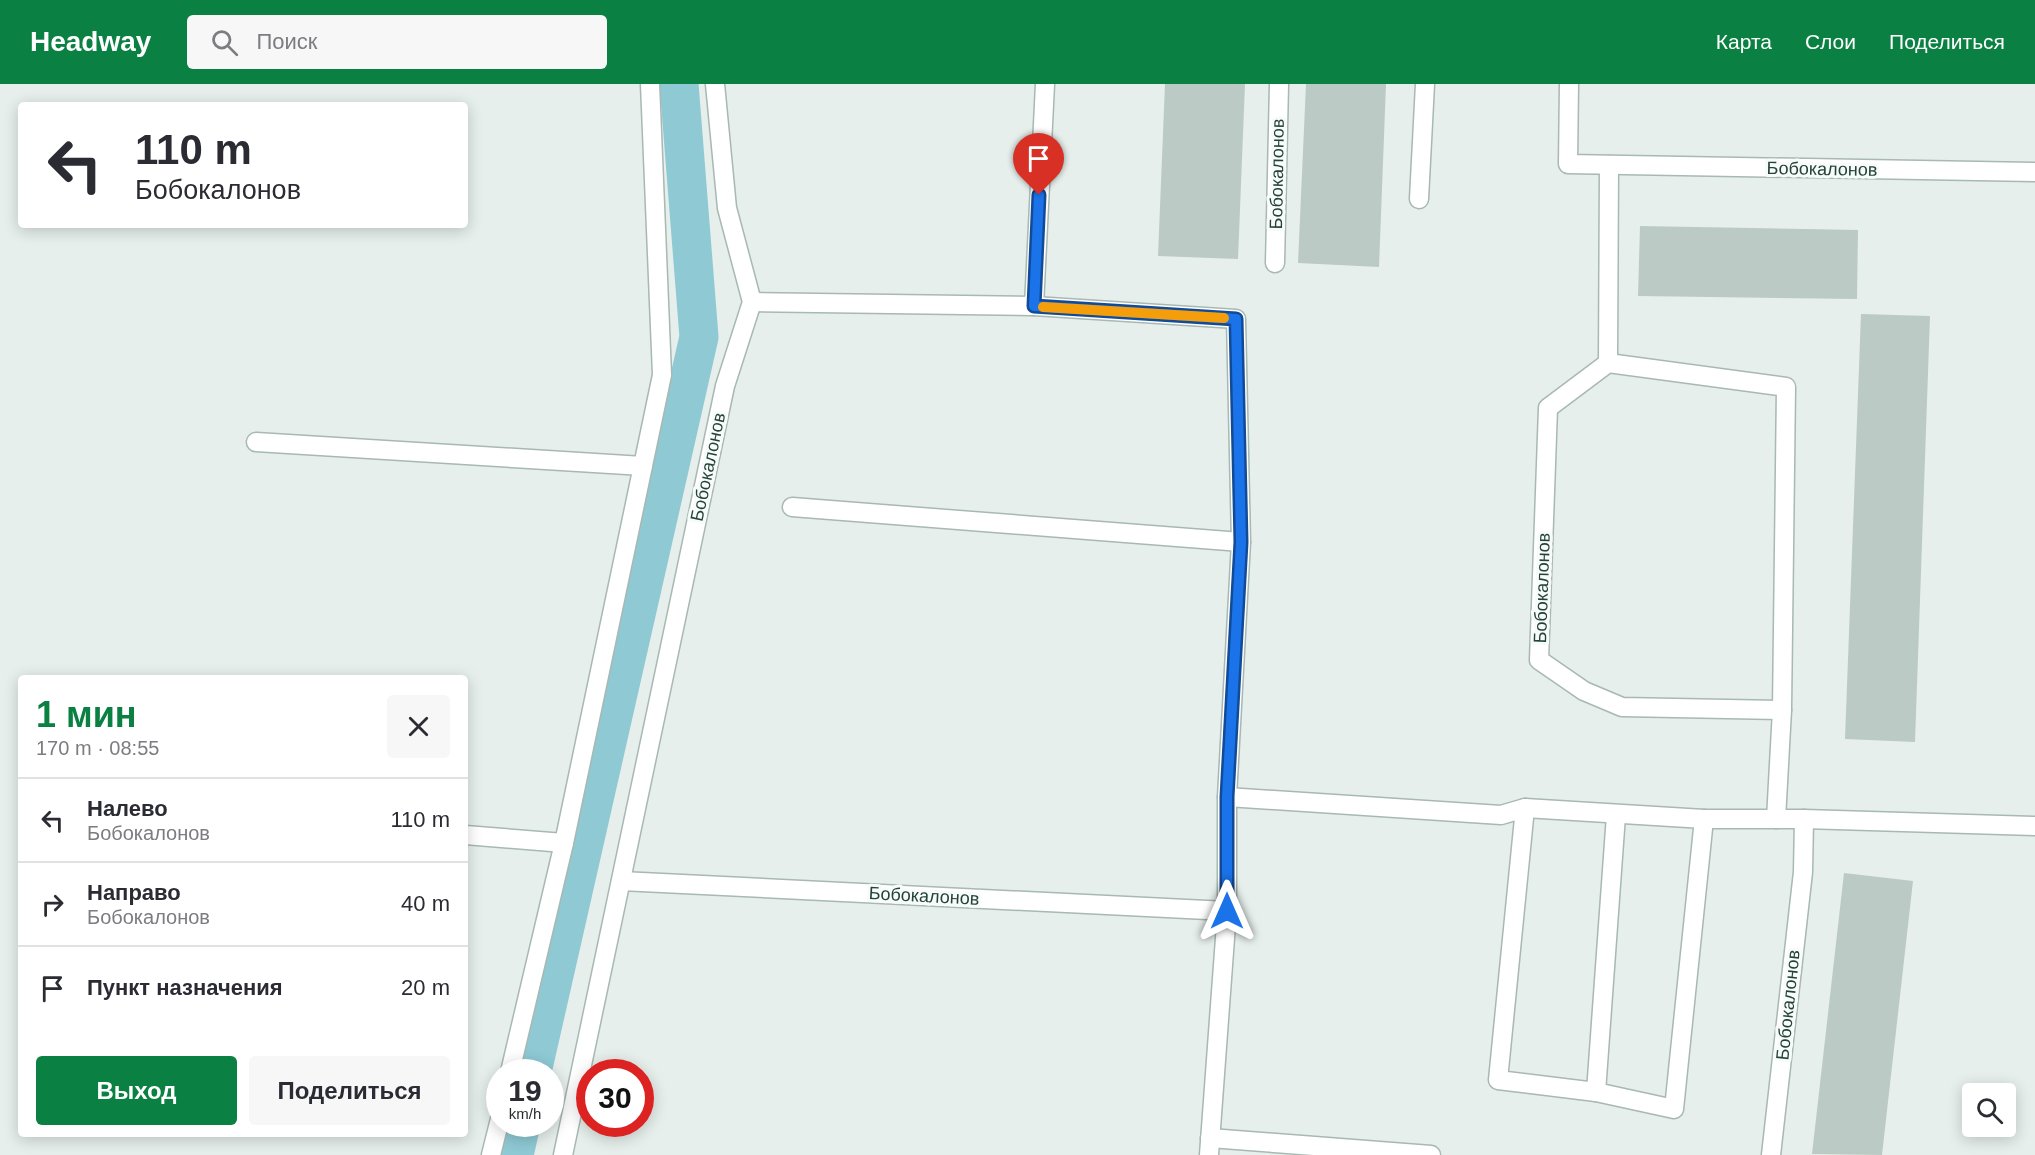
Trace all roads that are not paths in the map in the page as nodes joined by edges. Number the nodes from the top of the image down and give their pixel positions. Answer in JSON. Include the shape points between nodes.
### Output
{"nodes":[{"id":1,"x":650,"y":84,"type":"edge"},
{"id":2,"x":715,"y":84,"type":"edge"},
{"id":3,"x":1045,"y":84,"type":"edge"},
{"id":4,"x":1279,"y":84,"type":"edge"},
{"id":5,"x":1425,"y":84,"type":"edge"},
{"id":6,"x":1569,"y":84,"type":"edge"},
{"id":7,"x":1609,"y":165,"type":"junction"},
{"id":8,"x":2035,"y":172,"type":"edge"},
{"id":9,"x":1419,"y":199,"type":"dead end"},
{"id":10,"x":1275,"y":263,"type":"dead end"},
{"id":11,"x":752,"y":302,"type":"junction"},
{"id":12,"x":1034,"y":306,"type":"junction"},
{"id":13,"x":1608,"y":363,"type":"junction"},
{"id":14,"x":256,"y":442,"type":"dead end"},
{"id":15,"x":643,"y":466,"type":"junction"},
{"id":16,"x":792,"y":507,"type":"dead end"},
{"id":17,"x":1241,"y":542,"type":"junction"},
{"id":18,"x":1782,"y":710,"type":"junction"},
{"id":19,"x":1227,"y":797,"type":"junction"},
{"id":20,"x":1525,"y":808,"type":"junction"},
{"id":21,"x":1616,"y":815,"type":"junction"},
{"id":22,"x":1704,"y":819,"type":"junction"},
{"id":23,"x":1776,"y":819,"type":"junction"},
{"id":24,"x":1804,"y":819,"type":"junction"},
{"id":25,"x":2035,"y":826,"type":"edge"},
{"id":26,"x":468,"y":835,"type":"edge"},
{"id":27,"x":564,"y":843,"type":"junction"},
{"id":28,"x":621,"y":881,"type":"junction"},
{"id":29,"x":1227,"y":911,"type":"junction"},
{"id":30,"x":513,"y":1059,"type":"edge"},
{"id":31,"x":1596,"y":1092,"type":"junction"},
{"id":32,"x":496,"y":1137,"type":"edge"},
{"id":33,"x":1209,"y":1147,"type":"edge"},
{"id":34,"x":491,"y":1155,"type":"edge"},
{"id":35,"x":563,"y":1155,"type":"edge"},
{"id":36,"x":1431,"y":1155,"type":"edge"},
{"id":37,"x":1771,"y":1155,"type":"edge"}],
"edges":[{"from":1,"to":15,"type":"street","via":[[662,375]]},
{"from":2,"to":11,"type":"street","via":[[728,208]]},
{"from":3,"to":12,"type":"street"},
{"from":4,"to":10,"type":"street","name":"Бобокалонов"},
{"from":5,"to":9,"type":"street"},
{"from":6,"to":7,"type":"street","name":"Бобокалонов","via":[[1568,164]]},
{"from":7,"to":8,"type":"street","name":"Бобокалонов"},
{"from":7,"to":13,"type":"street"},
{"from":11,"to":12,"type":"street"},
{"from":11,"to":28,"type":"street","name":"Бобокалонов","via":[[724,386]]},
{"from":12,"to":17,"type":"street","via":[[1236,319]]},
{"from":13,"to":18,"type":"street","via":[[1786,387]]},
{"from":13,"to":18,"type":"street","name":"Бобокалонов","via":[[1548,408],[1539,660],[1584,691],[1622,707]]},
{"from":14,"to":15,"type":"street"},
{"from":15,"to":27,"type":"street"},
{"from":16,"to":17,"type":"street"},
{"from":17,"to":19,"type":"street"},
{"from":18,"to":23,"type":"street"},
{"from":19,"to":20,"type":"street","via":[[1501,815]]},
{"from":19,"to":29,"type":"street"},
{"from":20,"to":21,"type":"street"},
{"from":20,"to":31,"type":"street","via":[[1498,1080]]},
{"from":21,"to":22,"type":"street"},
{"from":21,"to":31,"type":"street"},
{"from":22,"to":23,"type":"street"},
{"from":22,"to":31,"type":"street","via":[[1674,1109]]},
{"from":23,"to":24,"type":"street"},
{"from":24,"to":25,"type":"street"},
{"from":24,"to":37,"type":"street","name":"Бобокалонов","via":[[1803,872]]},
{"from":26,"to":27,"type":"street"},
{"from":27,"to":30,"type":"street"},
{"from":28,"to":29,"type":"street","name":"Бобокалонов"},
{"from":28,"to":35,"type":"street","name":"Бобокалонов"},
{"from":29,"to":33,"type":"street"},
{"from":32,"to":34,"type":"street"},
{"from":33,"to":36,"type":"street"}]}
